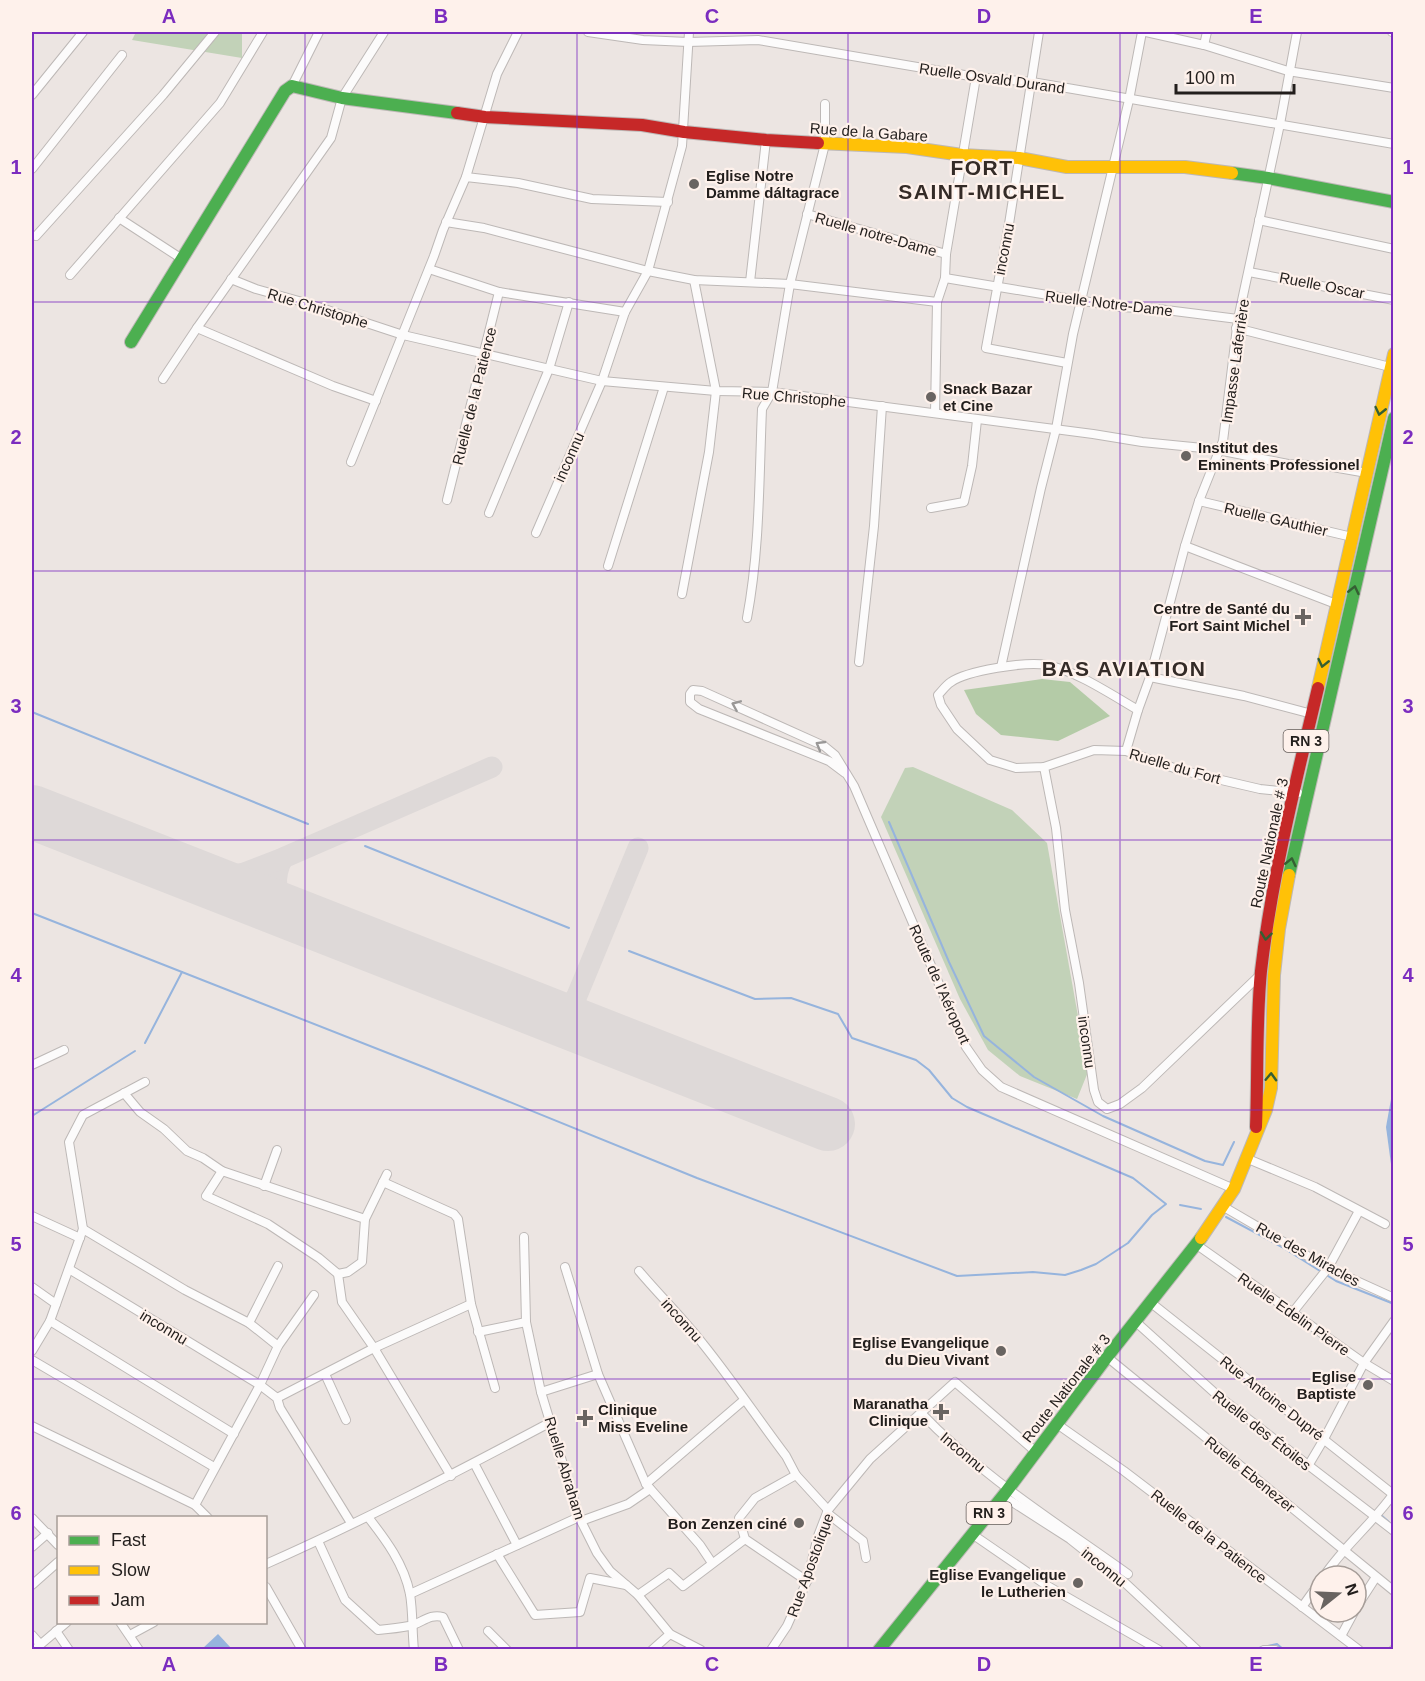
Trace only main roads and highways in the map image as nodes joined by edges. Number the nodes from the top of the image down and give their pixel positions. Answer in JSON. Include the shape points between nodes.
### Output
{"nodes":[{"id":1,"x":1394,"y":202,"type":"edge"},
{"id":2,"x":131,"y":342,"type":"dead end"},
{"id":3,"x":1392,"y":360,"type":"edge"},
{"id":4,"x":1394,"y":418,"type":"edge"},
{"id":5,"x":1328,"y":641,"type":"junction"},
{"id":6,"x":1342,"y":646,"type":"junction"},
{"id":7,"x":1300,"y":793,"type":"junction"},
{"id":8,"x":1256,"y":1132,"type":"junction"},
{"id":9,"x":879,"y":1650,"type":"edge"}],
"edges":[{"from":1,"to":2,"type":"main road","name":"Rue de la Gabare","via":[[1185,167],[1067,167],[1020,158],[907,147],[766,141],[642,125],[484,117],[342,98],[292,86]]},
{"from":3,"to":5,"type":"main road","name":"Route Nationale # 3","number":"RN 3","one_way":true},
{"from":6,"to":4,"type":"main road","name":"Route Nationale # 3","number":"RN 3","one_way":true},
{"from":5,"to":6,"type":"main road"},
{"from":5,"to":7,"type":"main road","name":"Route Nationale # 3","number":"RN 3","one_way":true},
{"from":6,"to":7,"type":"main road","name":"Route Nationale # 3","number":"RN 3"},
{"from":7,"to":8,"type":"main road","name":"Route Nationale # 3","number":"RN 3","one_way":true,"via":[[1267,926],[1261,974]]},
{"from":8,"to":7,"type":"main road","name":"Route Nationale # 3","number":"RN 3","one_way":true,"via":[[1271,1088],[1274,975]]},
{"from":8,"to":9,"type":"main road","name":"Route Nationale # 3","number":"RN 3","via":[[1234,1189],[1197,1245]]}]}
